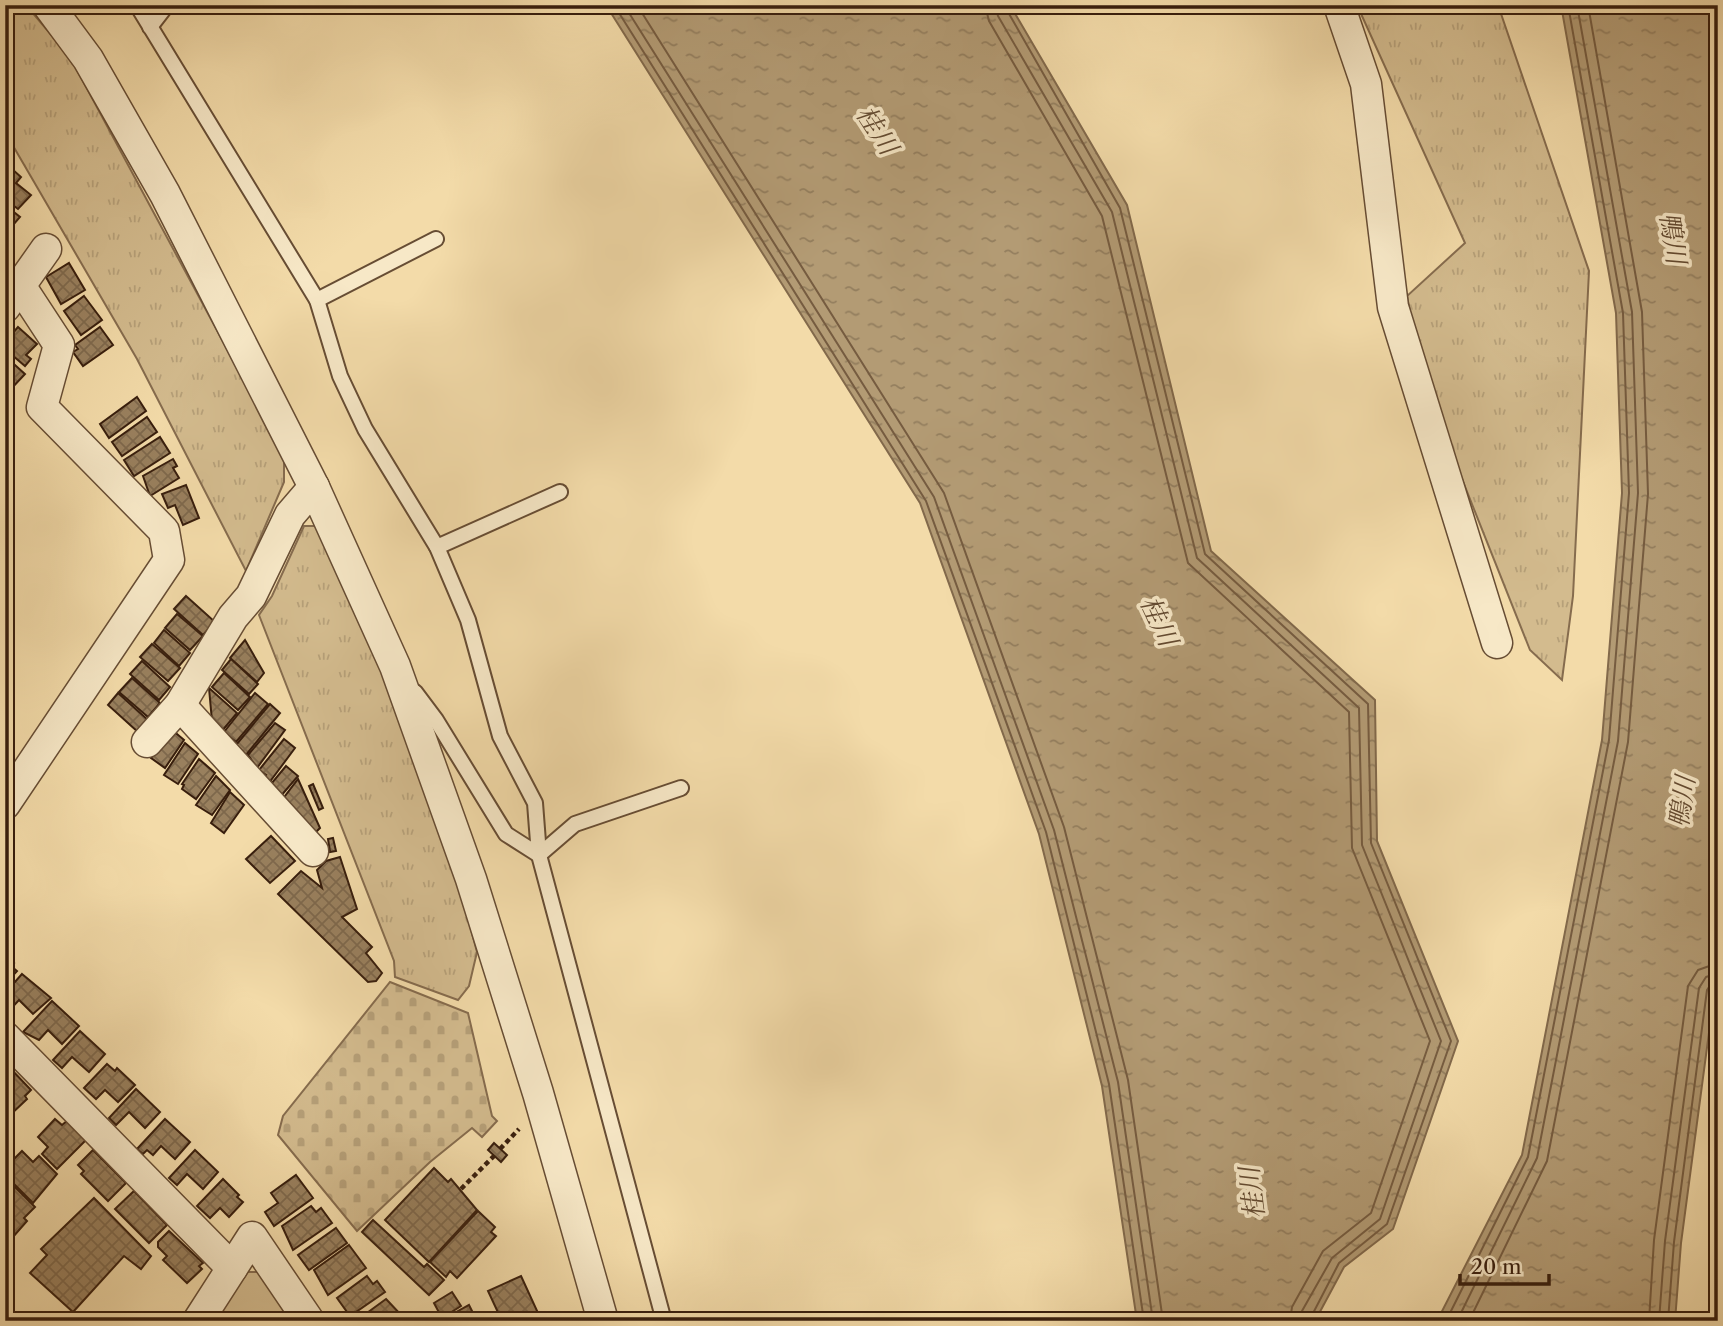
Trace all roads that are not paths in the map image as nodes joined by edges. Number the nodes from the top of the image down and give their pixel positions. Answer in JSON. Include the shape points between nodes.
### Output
{"nodes":[{"id":1,"x":48,"y":5,"type":"edge"},
{"id":2,"x":137,"y":5,"type":"edge"},
{"id":3,"x":167,"y":5,"type":"edge"},
{"id":4,"x":1339,"y":5,"type":"edge"},
{"id":5,"x":150,"y":27,"type":"junction"},
{"id":6,"x":436,"y":239,"type":"dead end"},
{"id":7,"x":46,"y":248,"type":"dead end"},
{"id":8,"x":13,"y":297,"type":"edge"},
{"id":9,"x":317,"y":300,"type":"junction"},
{"id":10,"x":314,"y":487,"type":"junction"},
{"id":11,"x":560,"y":492,"type":"dead end"},
{"id":12,"x":437,"y":547,"type":"junction"},
{"id":13,"x":1497,"y":643,"type":"dead end"},
{"id":14,"x":395,"y":666,"type":"junction"},
{"id":15,"x":180,"y":705,"type":"junction"},
{"id":16,"x":147,"y":742,"type":"dead end"},
{"id":17,"x":681,"y":788,"type":"dead end"},
{"id":18,"x":5,"y":804,"type":"edge"},
{"id":19,"x":313,"y":851,"type":"dead end"},
{"id":20,"x":539,"y":855,"type":"junction"},
{"id":21,"x":5,"y":1037,"type":"edge"},
{"id":22,"x":232,"y":1268,"type":"junction"},
{"id":23,"x":198,"y":1321,"type":"edge"},
{"id":24,"x":309,"y":1321,"type":"edge"},
{"id":25,"x":603,"y":1321,"type":"edge"},
{"id":26,"x":664,"y":1321,"type":"edge"}],
"edges":[{"from":1,"to":10,"type":"street","via":[[88,59],[165,194]]},
{"from":2,"to":5,"type":"lane"},
{"from":3,"to":5,"type":"lane"},
{"from":4,"to":13,"type":"street","via":[[1366,84],[1393,307]]},
{"from":5,"to":9,"type":"lane"},
{"from":6,"to":9,"type":"lane"},
{"from":7,"to":8,"type":"street"},
{"from":8,"to":18,"type":"street","via":[[59,345],[42,407],[164,531],[169,560]]},
{"from":9,"to":12,"type":"lane","via":[[340,376],[365,429]]},
{"from":10,"to":14,"type":"street"},
{"from":10,"to":15,"type":"street","via":[[290,515],[251,596],[233,617]]},
{"from":11,"to":12,"type":"lane"},
{"from":12,"to":20,"type":"lane","via":[[468,620],[500,736],[535,803]]},
{"from":14,"to":20,"type":"lane","via":[[436,720],[506,834]]},
{"from":14,"to":25,"type":"street","via":[[479,904]]},
{"from":15,"to":16,"type":"street"},
{"from":15,"to":19,"type":"street"},
{"from":17,"to":20,"type":"lane","via":[[575,824]]},
{"from":20,"to":26,"type":"lane"},
{"from":21,"to":22,"type":"street"},
{"from":22,"to":23,"type":"street"},
{"from":22,"to":24,"type":"street","via":[[252,1237]]}]}
